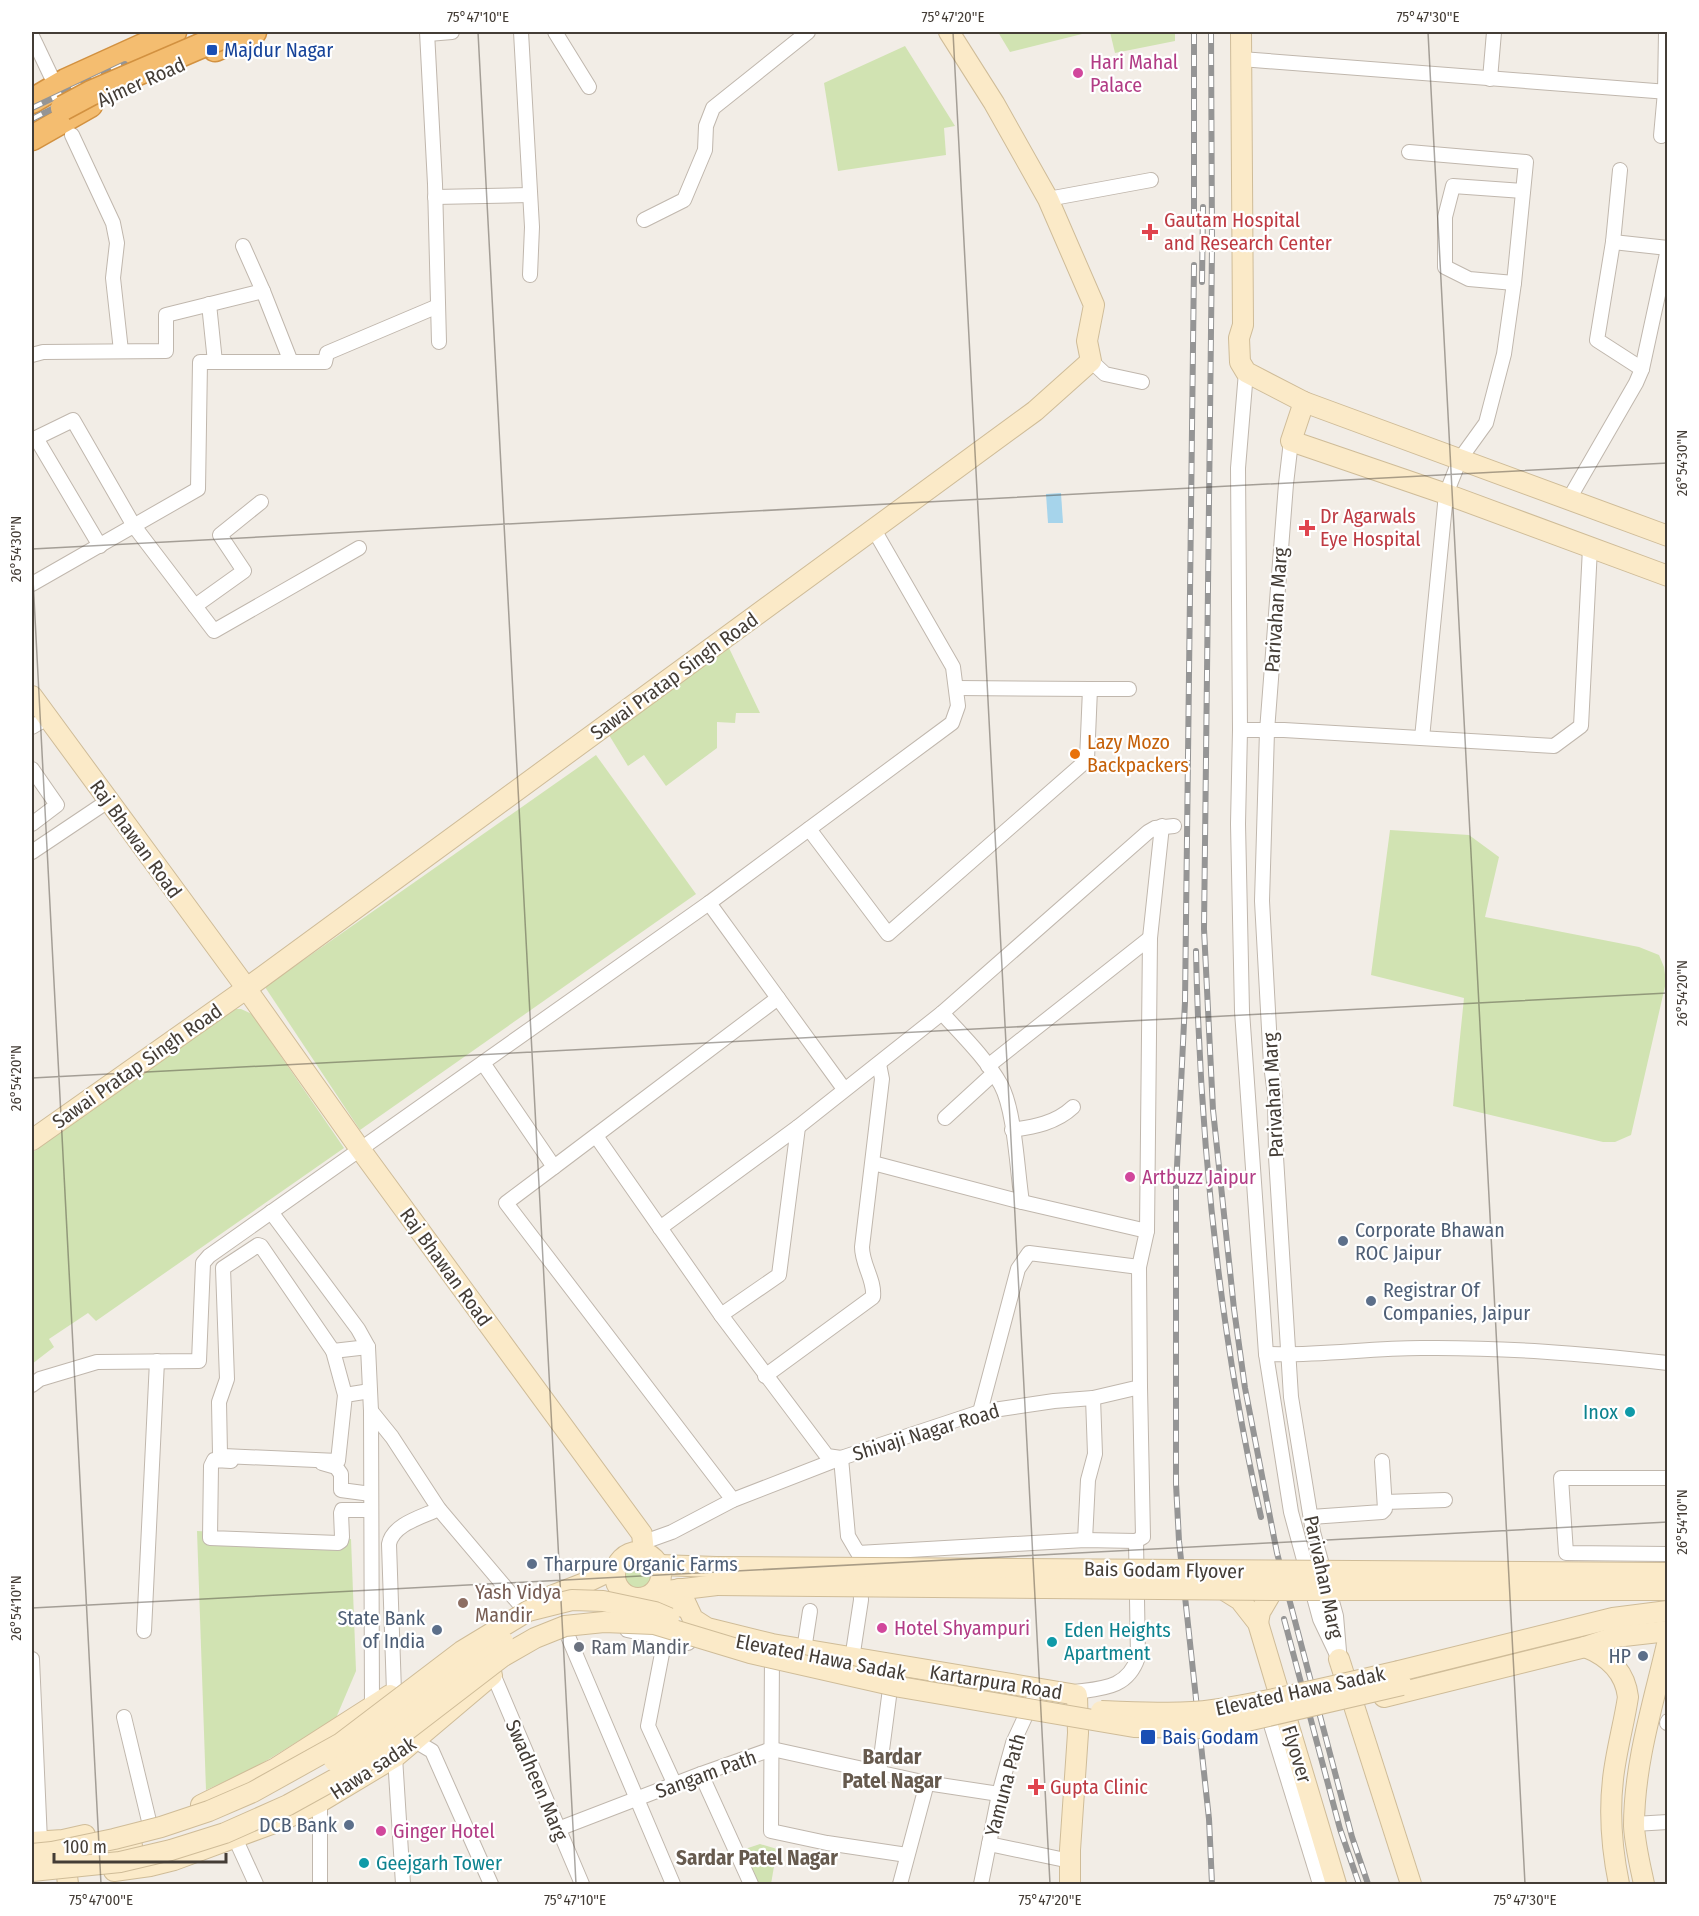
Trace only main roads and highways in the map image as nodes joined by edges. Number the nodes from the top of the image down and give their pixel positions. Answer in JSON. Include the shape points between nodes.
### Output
{"nodes":[{"id":1,"x":144,"y":32,"type":"edge"},
{"id":2,"x":174,"y":32,"type":"edge"},
{"id":3,"x":233,"y":32,"type":"edge"},
{"id":4,"x":254,"y":32,"type":"edge"},
{"id":5,"x":949,"y":32,"type":"edge"},
{"id":6,"x":1241,"y":32,"type":"edge"},
{"id":7,"x":205,"y":42,"type":"edge"},
{"id":8,"x":41,"y":81,"type":"edge"},
{"id":9,"x":32,"y":101,"type":"edge"},
{"id":10,"x":32,"y":128,"type":"edge"},
{"id":11,"x":32,"y":138,"type":"edge"},
{"id":12,"x":1304,"y":402,"type":"junction"},
{"id":13,"x":1668,"y":536,"type":"edge"},
{"id":14,"x":1668,"y":576,"type":"edge"},
{"id":15,"x":32,"y":696,"type":"edge"},
{"id":16,"x":39,"y":723,"type":"edge"},
{"id":17,"x":246,"y":987,"type":"junction"},
{"id":18,"x":32,"y":1140,"type":"edge"},
{"id":19,"x":644,"y":1547,"type":"junction"},
{"id":20,"x":660,"y":1565,"type":"junction"},
{"id":21,"x":616,"y":1568,"type":"junction"},
{"id":22,"x":1668,"y":1573,"type":"edge"},
{"id":23,"x":717,"y":1576,"type":"junction"},
{"id":24,"x":1224,"y":1590,"type":"junction"},
{"id":25,"x":1273,"y":1590,"type":"junction"},
{"id":26,"x":1668,"y":1590,"type":"edge"},
{"id":27,"x":646,"y":1598,"type":"junction"},
{"id":28,"x":686,"y":1605,"type":"junction"},
{"id":29,"x":1668,"y":1611,"type":"edge"},
{"id":30,"x":1258,"y":1623,"type":"junction"},
{"id":31,"x":1668,"y":1623,"type":"edge"},
{"id":32,"x":659,"y":1631,"type":"junction"},
{"id":33,"x":1668,"y":1631,"type":"edge"},
{"id":34,"x":1668,"y":1640,"type":"edge"},
{"id":35,"x":1585,"y":1647,"type":"junction"},
{"id":36,"x":1339,"y":1659,"type":"road end"},
{"id":37,"x":432,"y":1666,"type":"junction"},
{"id":38,"x":1627,"y":1689,"type":"junction"},
{"id":39,"x":1656,"y":1692,"type":"junction"},
{"id":40,"x":459,"y":1704,"type":"junction"},
{"id":41,"x":1353,"y":1706,"type":"junction"},
{"id":42,"x":34,"y":1846,"type":"edge"},
{"id":43,"x":66,"y":1865,"type":"edge"},
{"id":44,"x":32,"y":1870,"type":"edge"},
{"id":45,"x":32,"y":1878,"type":"edge"},
{"id":46,"x":1070,"y":1884,"type":"edge"},
{"id":47,"x":1336,"y":1884,"type":"edge"},
{"id":48,"x":1411,"y":1884,"type":"edge"},
{"id":49,"x":1619,"y":1884,"type":"edge"},
{"id":50,"x":1644,"y":1884,"type":"edge"}],
"edges":[{"from":1,"to":8,"type":"highway"},
{"from":2,"to":9,"type":"highway","via":[[66,81]]},
{"from":3,"to":10,"type":"highway","bridge":true,"via":[[91,93]]},
{"from":4,"to":7,"type":"highway","name":"Ajmer Road"},
{"from":5,"to":17,"type":"main road","name":"Sawai Pratap Singh Road","via":[[1048,199],[1094,305],[1087,341],[1091,362],[1035,411]]},
{"from":6,"to":12,"type":"main road","via":[[1244,325],[1239,338],[1240,362],[1246,372]]},
{"from":7,"to":11,"type":"highway","name":"Ajmer Road"},
{"from":12,"to":13,"type":"main road"},
{"from":12,"to":14,"type":"main road","via":[[1291,441]]},
{"from":15,"to":16,"type":"main road","name":"Raj Bhawan Road"},
{"from":16,"to":17,"type":"main road","name":"Raj Bhawan Road","via":[[108,801]]},
{"from":17,"to":18,"type":"main road","name":"Sawai Pratap Singh Road"},
{"from":17,"to":19,"type":"main road","name":"Raj Bhawan Road","via":[[642,1534]]},
{"from":19,"to":20,"type":"main road"},
{"from":19,"to":21,"type":"main road","via":[[630,1553]]},
{"from":20,"to":23,"type":"main road","name":"Bais Godam Flyover"},
{"from":20,"to":27,"type":"main road","via":[[661,1580]]},
{"from":21,"to":27,"type":"main road","via":[[620,1589],[632,1598]]},
{"from":21,"to":37,"type":"main road","name":"Hawa sadak","via":[[522,1607]]},
{"from":22,"to":23,"type":"main road","name":"Bais Godam Flyover","bridge":true},
{"from":23,"to":24,"type":"main road","name":"Bais Godam Flyover","bridge":true},
{"from":23,"to":28,"type":"main road","name":"Bais Godam Flyover"},
{"from":24,"to":25,"type":"main road","name":"Bais Godam Flyover","bridge":true},
{"from":24,"to":30,"type":"main road","name":"Flyover","via":[[1239,1600]]},
{"from":25,"to":26,"type":"main road","name":"Bais Godam Flyover","bridge":true},
{"from":25,"to":30,"type":"main road"},
{"from":27,"to":28,"type":"main road","name":"Bais Godam Flyover"},
{"from":27,"to":40,"type":"main road","name":"Hawa sadak","via":[[613,1627],[548,1640],[493,1674]]},
{"from":28,"to":46,"type":"main road","name":"Kartarpura Road","via":[[707,1628],[772,1644],[1073,1695],[1078,1721]]},
{"from":29,"to":42,"type":"main road","name":"Elevated Hawa Sadak","bridge":true,"via":[[1613,1618],[1336,1686],[1211,1711],[1137,1712],[1056,1704],[774,1651],[702,1631],[655,1612],[603,1601],[572,1600],[519,1616],[462,1651],[341,1743],[253,1792],[209,1811],[114,1839],[52,1852]]},
{"from":30,"to":47,"type":"main road","name":"Flyover","bridge":true},
{"from":31,"to":32,"type":"main road","name":"Elevated Hawa Sadak","bridge":true,"via":[[1565,1640],[1402,1685],[1203,1728],[1134,1727],[900,1687]]},
{"from":32,"to":43,"type":"main road","bridge":true,"via":[[598,1611],[561,1614],[531,1624],[356,1749],[281,1791],[201,1826]]},
{"from":32,"to":44,"type":"main road","name":"Elevated Hawa Sadak","bridge":true,"via":[[604,1622],[565,1626],[502,1658],[364,1763],[288,1805],[225,1833],[171,1850],[120,1862]]},
{"from":33,"to":35,"type":"main road","via":[[1615,1637]]},
{"from":34,"to":39,"type":"main road"},
{"from":35,"to":38,"type":"main road","via":[[1610,1660]]},
{"from":35,"to":41,"type":"main road"},
{"from":36,"to":41,"type":"main road"},
{"from":37,"to":40,"type":"main road"},
{"from":37,"to":43,"type":"main road","name":"Hawa sadak","via":[[276,1768],[204,1804],[149,1821]]},
{"from":38,"to":39,"type":"main road"},
{"from":38,"to":49,"type":"main road","via":[[1611,1803]]},
{"from":39,"to":50,"type":"main road","via":[[1640,1762],[1634,1824]]},
{"from":40,"to":43,"type":"main road","name":"Hawa sadak","via":[[395,1757],[285,1819],[150,1866]]},
{"from":41,"to":48,"type":"main road"},
{"from":42,"to":43,"type":"main road","name":"Hawa sadak"},
{"from":43,"to":45,"type":"main road","name":"Hawa sadak"}]}
